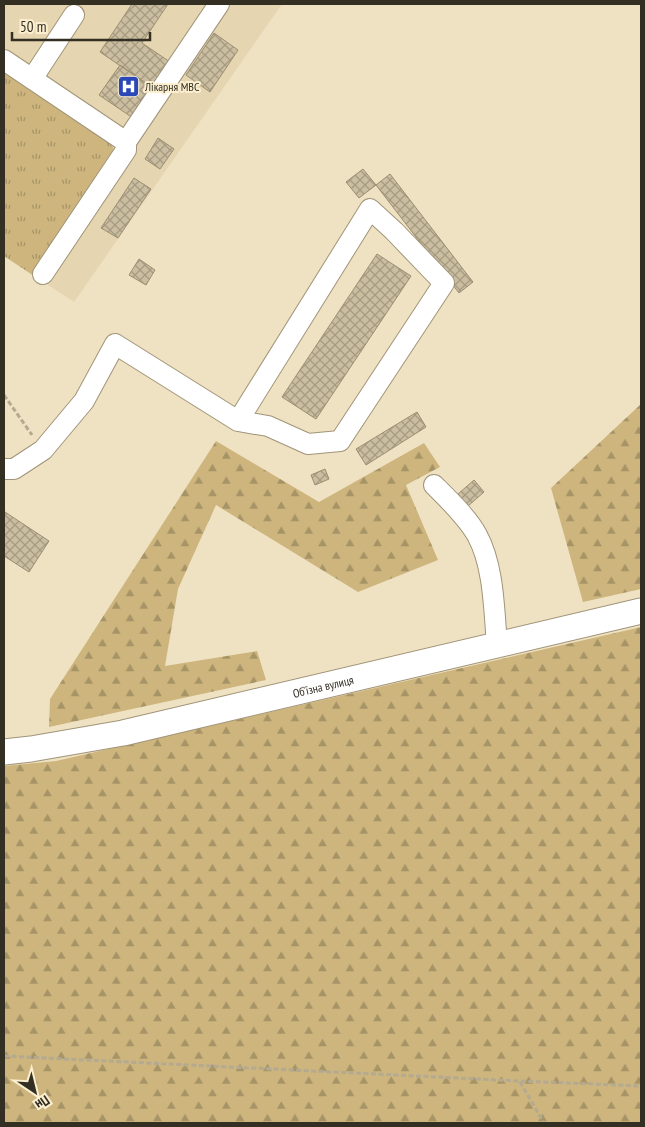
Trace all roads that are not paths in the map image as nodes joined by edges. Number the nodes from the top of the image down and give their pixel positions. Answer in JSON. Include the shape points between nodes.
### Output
{"nodes":[{"id":1,"x":219,"y":4,"type":"edge"},
{"id":2,"x":74,"y":15,"type":"dead end"},
{"id":3,"x":4,"y":60,"type":"edge"},
{"id":4,"x":32,"y":79,"type":"junction"},
{"id":5,"x":126,"y":142,"type":"junction"},
{"id":6,"x":43,"y":274,"type":"dead end"},
{"id":7,"x":238,"y":421,"type":"junction"},
{"id":8,"x":4,"y":469,"type":"edge"},
{"id":9,"x":434,"y":485,"type":"dead end"},
{"id":10,"x":641,"y":611,"type":"edge"},
{"id":11,"x":497,"y":645,"type":"junction"},
{"id":12,"x":4,"y":752,"type":"edge"}],
"edges":[{"from":1,"to":5,"type":"lane"},
{"from":2,"to":4,"type":"lane"},
{"from":3,"to":4,"type":"lane"},
{"from":4,"to":5,"type":"lane"},
{"from":5,"to":6,"type":"lane","via":[[126,150]]},
{"from":7,"to":7,"type":"lane","via":[[268,426],[308,444],[340,441],[444,283],[370,209]]},
{"from":7,"to":8,"type":"lane","via":[[115,344],[84,401],[43,450],[14,470]]},
{"from":9,"to":11,"type":"lane","via":[[477,534],[489,565]]},
{"from":10,"to":11,"type":"main road","name":"Об’їзна вулиця"},
{"from":11,"to":12,"type":"main road","name":"Об’їзна вулиця","via":[[124,733]]}]}
